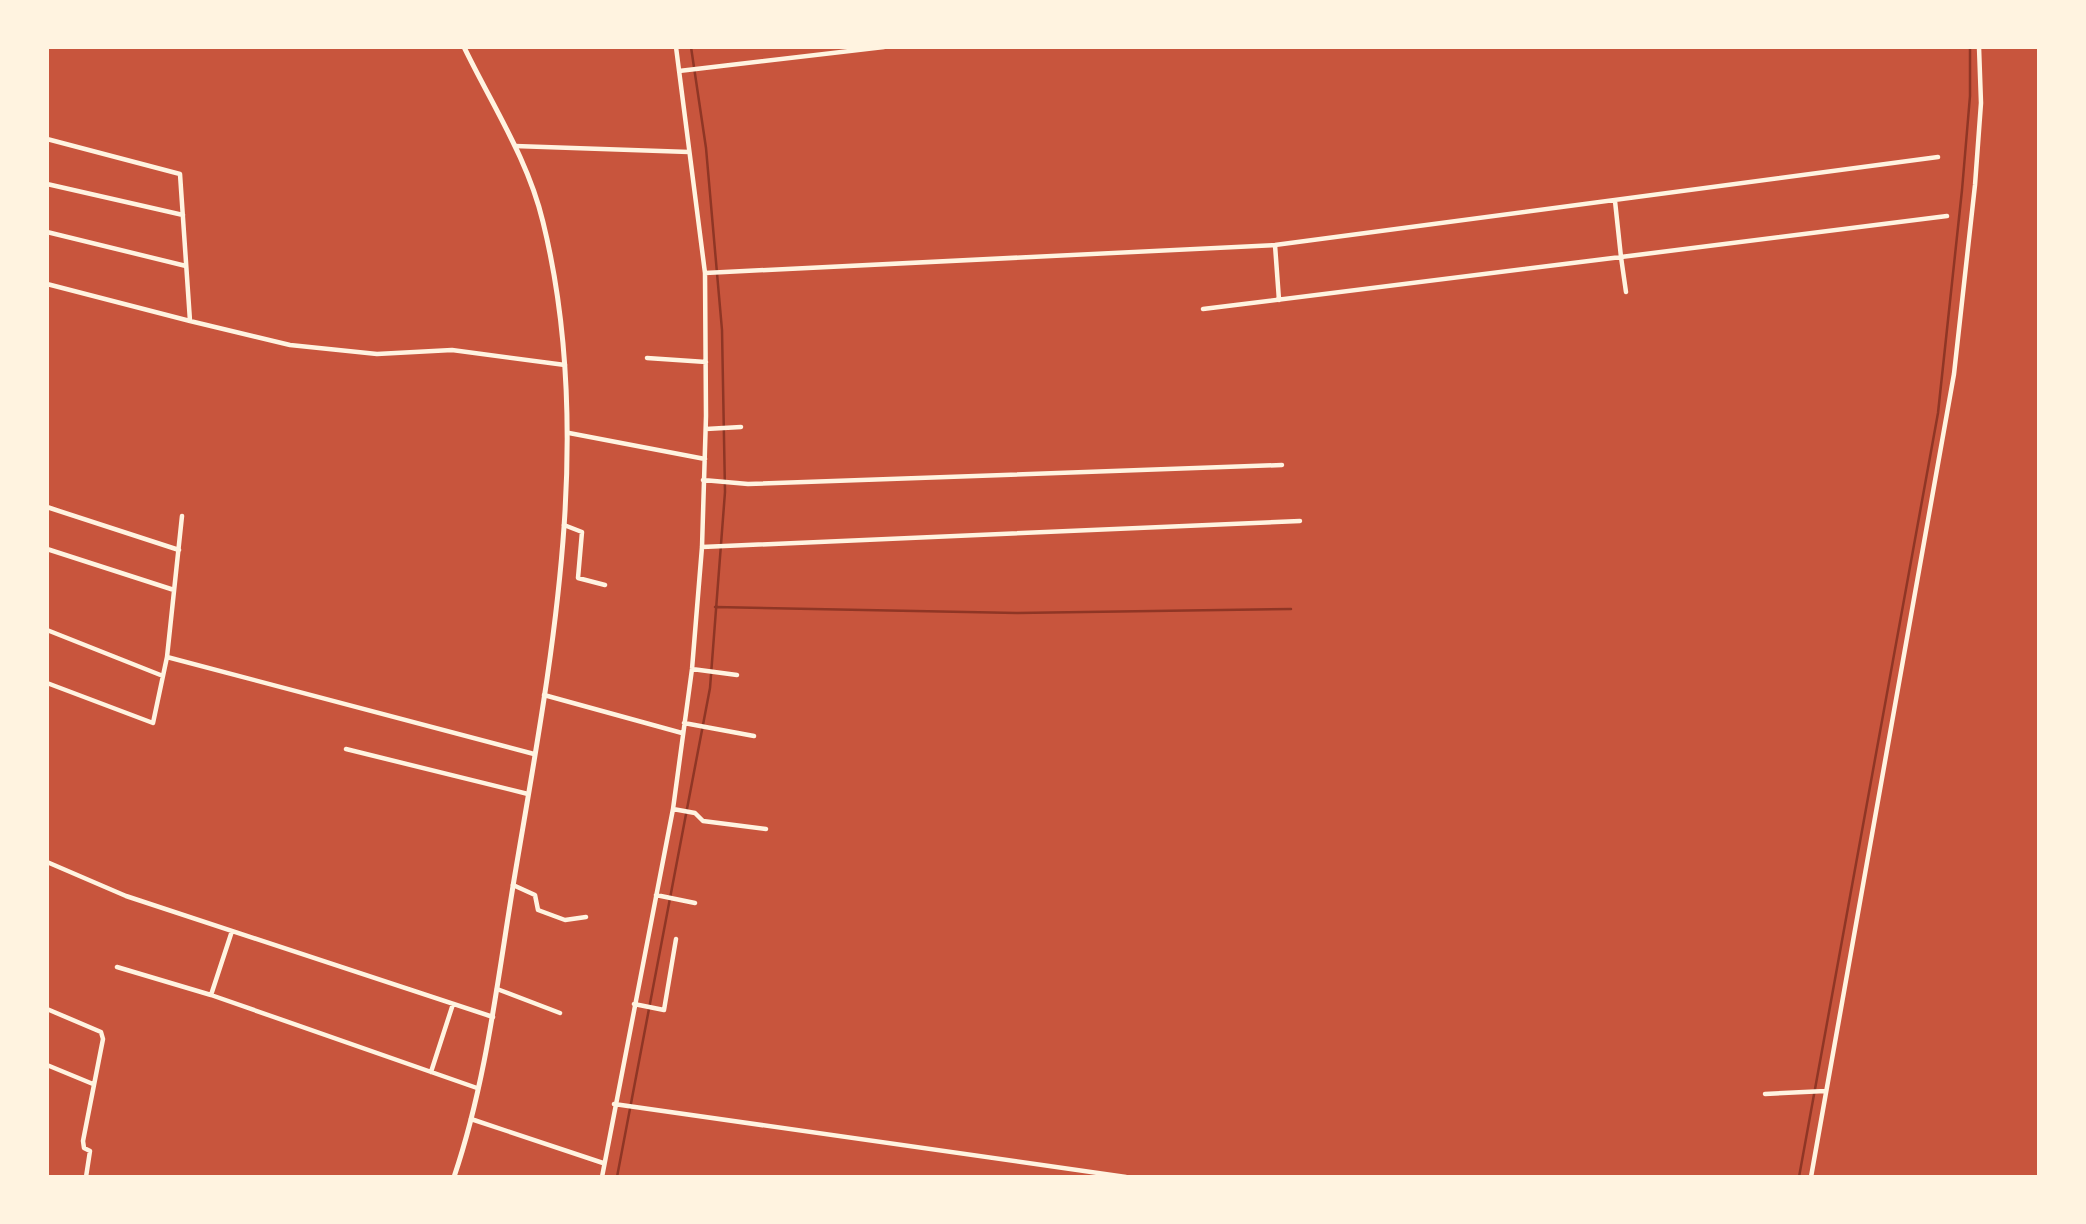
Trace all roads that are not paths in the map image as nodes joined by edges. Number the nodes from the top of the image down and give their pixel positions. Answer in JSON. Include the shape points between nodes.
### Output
{"nodes":[{"id":1,"x":464,"y":47,"type":"edge"},
{"id":2,"x":676,"y":47,"type":"edge"},
{"id":3,"x":884,"y":47,"type":"edge"},
{"id":4,"x":1979,"y":47,"type":"edge"},
{"id":5,"x":680,"y":71,"type":"junction"},
{"id":6,"x":47,"y":139,"type":"edge"},
{"id":7,"x":515,"y":146,"type":"junction"},
{"id":8,"x":689,"y":152,"type":"junction"},
{"id":9,"x":1938,"y":157,"type":"dead end"},
{"id":10,"x":47,"y":184,"type":"edge"},
{"id":11,"x":1615,"y":201,"type":"junction"},
{"id":12,"x":183,"y":215,"type":"junction"},
{"id":13,"x":1947,"y":216,"type":"dead end"},
{"id":14,"x":47,"y":232,"type":"edge"},
{"id":15,"x":1275,"y":245,"type":"junction"},
{"id":16,"x":1621,"y":257,"type":"junction"},
{"id":17,"x":186,"y":266,"type":"junction"},
{"id":18,"x":705,"y":273,"type":"junction"},
{"id":19,"x":47,"y":284,"type":"edge"},
{"id":20,"x":1626,"y":292,"type":"dead end"},
{"id":21,"x":1279,"y":300,"type":"junction"},
{"id":22,"x":1203,"y":309,"type":"dead end"},
{"id":23,"x":190,"y":321,"type":"junction"},
{"id":24,"x":647,"y":358,"type":"dead end"},
{"id":25,"x":706,"y":362,"type":"junction"},
{"id":26,"x":567,"y":366,"type":"junction"},
{"id":27,"x":741,"y":427,"type":"dead end"},
{"id":28,"x":706,"y":429,"type":"junction"},
{"id":29,"x":569,"y":433,"type":"junction"},
{"id":30,"x":705,"y":458,"type":"junction"},
{"id":31,"x":1282,"y":465,"type":"dead end"},
{"id":32,"x":705,"y":480,"type":"junction"},
{"id":33,"x":47,"y":508,"type":"edge"},
{"id":34,"x":182,"y":516,"type":"dead end"},
{"id":35,"x":1300,"y":521,"type":"dead end"},
{"id":36,"x":564,"y":525,"type":"junction"},
{"id":37,"x":704,"y":547,"type":"junction"},
{"id":38,"x":47,"y":549,"type":"edge"},
{"id":39,"x":178,"y":550,"type":"junction"},
{"id":40,"x":605,"y":585,"type":"dead end"},
{"id":41,"x":174,"y":590,"type":"junction"},
{"id":42,"x":47,"y":629,"type":"edge"},
{"id":43,"x":167,"y":656,"type":"junction"},
{"id":44,"x":695,"y":669,"type":"junction"},
{"id":45,"x":737,"y":675,"type":"dead end"},
{"id":46,"x":163,"y":676,"type":"junction"},
{"id":47,"x":47,"y":683,"type":"edge"},
{"id":48,"x":544,"y":695,"type":"junction"},
{"id":49,"x":687,"y":724,"type":"junction"},
{"id":50,"x":682,"y":733,"type":"junction"},
{"id":51,"x":754,"y":736,"type":"dead end"},
{"id":52,"x":346,"y":749,"type":"dead end"},
{"id":53,"x":534,"y":754,"type":"junction"},
{"id":54,"x":528,"y":794,"type":"junction"},
{"id":55,"x":673,"y":809,"type":"junction"},
{"id":56,"x":766,"y":829,"type":"dead end"},
{"id":57,"x":47,"y":863,"type":"edge"},
{"id":58,"x":513,"y":885,"type":"junction"},
{"id":59,"x":659,"y":896,"type":"junction"},
{"id":60,"x":695,"y":903,"type":"dead end"},
{"id":61,"x":586,"y":917,"type":"dead end"},
{"id":62,"x":232,"y":932,"type":"junction"},
{"id":63,"x":676,"y":939,"type":"dead end"},
{"id":64,"x":117,"y":967,"type":"dead end"},
{"id":65,"x":497,"y":989,"type":"junction"},
{"id":66,"x":211,"y":995,"type":"junction"},
{"id":67,"x":453,"y":1004,"type":"junction"},
{"id":68,"x":637,"y":1005,"type":"junction"},
{"id":69,"x":47,"y":1009,"type":"edge"},
{"id":70,"x":560,"y":1013,"type":"dead end"},
{"id":71,"x":493,"y":1017,"type":"junction"},
{"id":72,"x":47,"y":1065,"type":"edge"},
{"id":73,"x":431,"y":1072,"type":"junction"},
{"id":74,"x":93,"y":1084,"type":"junction"},
{"id":75,"x":477,"y":1088,"type":"junction"},
{"id":76,"x":1825,"y":1091,"type":"junction"},
{"id":77,"x":1765,"y":1094,"type":"dead end"},
{"id":78,"x":614,"y":1104,"type":"junction"},
{"id":79,"x":471,"y":1119,"type":"junction"},
{"id":80,"x":603,"y":1163,"type":"junction"},
{"id":81,"x":86,"y":1177,"type":"edge"},
{"id":82,"x":454,"y":1177,"type":"edge"},
{"id":83,"x":602,"y":1177,"type":"edge"},
{"id":84,"x":1126,"y":1177,"type":"edge"},
{"id":85,"x":1811,"y":1177,"type":"edge"}],
"edges":[{"from":1,"to":7,"type":"street"},
{"from":2,"to":5,"type":"street"},
{"from":3,"to":5,"type":"street"},
{"from":4,"to":76,"type":"street","via":[[1981,103],[1957,352]]},
{"from":5,"to":8,"type":"street"},
{"from":6,"to":12,"type":"street","via":[[176,171]]},
{"from":7,"to":8,"type":"street"},
{"from":7,"to":26,"type":"street","via":[[544,223]]},
{"from":8,"to":18,"type":"street"},
{"from":9,"to":11,"type":"street"},
{"from":10,"to":12,"type":"street"},
{"from":11,"to":15,"type":"street"},
{"from":11,"to":16,"type":"street"},
{"from":12,"to":17,"type":"street"},
{"from":13,"to":16,"type":"street"},
{"from":14,"to":17,"type":"street"},
{"from":15,"to":18,"type":"street"},
{"from":15,"to":21,"type":"street"},
{"from":16,"to":20,"type":"street"},
{"from":16,"to":21,"type":"street"},
{"from":17,"to":23,"type":"street"},
{"from":18,"to":25,"type":"street"},
{"from":19,"to":23,"type":"street"},
{"from":21,"to":22,"type":"street"},
{"from":23,"to":26,"type":"street","via":[[290,345],[377,354],[452,350]]},
{"from":24,"to":25,"type":"street"},
{"from":25,"to":28,"type":"street"},
{"from":26,"to":29,"type":"street"},
{"from":27,"to":28,"type":"street"},
{"from":28,"to":30,"type":"street"},
{"from":29,"to":30,"type":"street"},
{"from":29,"to":36,"type":"street"},
{"from":30,"to":32,"type":"street"},
{"from":31,"to":32,"type":"street","via":[[732,483]]},
{"from":32,"to":37,"type":"street"},
{"from":33,"to":39,"type":"street"},
{"from":34,"to":39,"type":"street"},
{"from":35,"to":37,"type":"street"},
{"from":36,"to":40,"type":"street","via":[[582,532],[578,578]]},
{"from":36,"to":48,"type":"street"},
{"from":37,"to":44,"type":"street"},
{"from":38,"to":41,"type":"street"},
{"from":39,"to":41,"type":"street"},
{"from":41,"to":43,"type":"street"},
{"from":42,"to":46,"type":"street"},
{"from":43,"to":46,"type":"street"},
{"from":43,"to":53,"type":"street"},
{"from":44,"to":45,"type":"street"},
{"from":44,"to":49,"type":"street"},
{"from":46,"to":47,"type":"street","via":[[153,723]]},
{"from":48,"to":50,"type":"street"},
{"from":48,"to":53,"type":"street"},
{"from":49,"to":50,"type":"street"},
{"from":49,"to":51,"type":"street"},
{"from":50,"to":55,"type":"street"},
{"from":52,"to":54,"type":"street"},
{"from":53,"to":54,"type":"street"},
{"from":54,"to":58,"type":"street"},
{"from":55,"to":56,"type":"street","via":[[695,813],[703,821]]},
{"from":55,"to":59,"type":"street"},
{"from":57,"to":62,"type":"street"},
{"from":58,"to":61,"type":"street","via":[[534,894],[538,910],[565,920]]},
{"from":58,"to":65,"type":"street"},
{"from":59,"to":60,"type":"street"},
{"from":59,"to":68,"type":"street"},
{"from":62,"to":66,"type":"street"},
{"from":62,"to":67,"type":"street"},
{"from":63,"to":68,"type":"street","via":[[664,1010]]},
{"from":64,"to":66,"type":"street"},
{"from":65,"to":70,"type":"street"},
{"from":65,"to":71,"type":"street"},
{"from":66,"to":73,"type":"street"},
{"from":67,"to":71,"type":"street"},
{"from":67,"to":73,"type":"street"},
{"from":68,"to":78,"type":"street"},
{"from":69,"to":74,"type":"street","via":[[101,1032]]},
{"from":71,"to":75,"type":"street"},
{"from":72,"to":74,"type":"street"},
{"from":73,"to":75,"type":"street"},
{"from":74,"to":81,"type":"street","via":[[83,1140],[90,1151]]},
{"from":75,"to":79,"type":"street"},
{"from":76,"to":77,"type":"street"},
{"from":76,"to":85,"type":"street"},
{"from":78,"to":80,"type":"street"},
{"from":78,"to":84,"type":"street"},
{"from":79,"to":80,"type":"street"},
{"from":79,"to":82,"type":"street"},
{"from":80,"to":83,"type":"street"}]}
